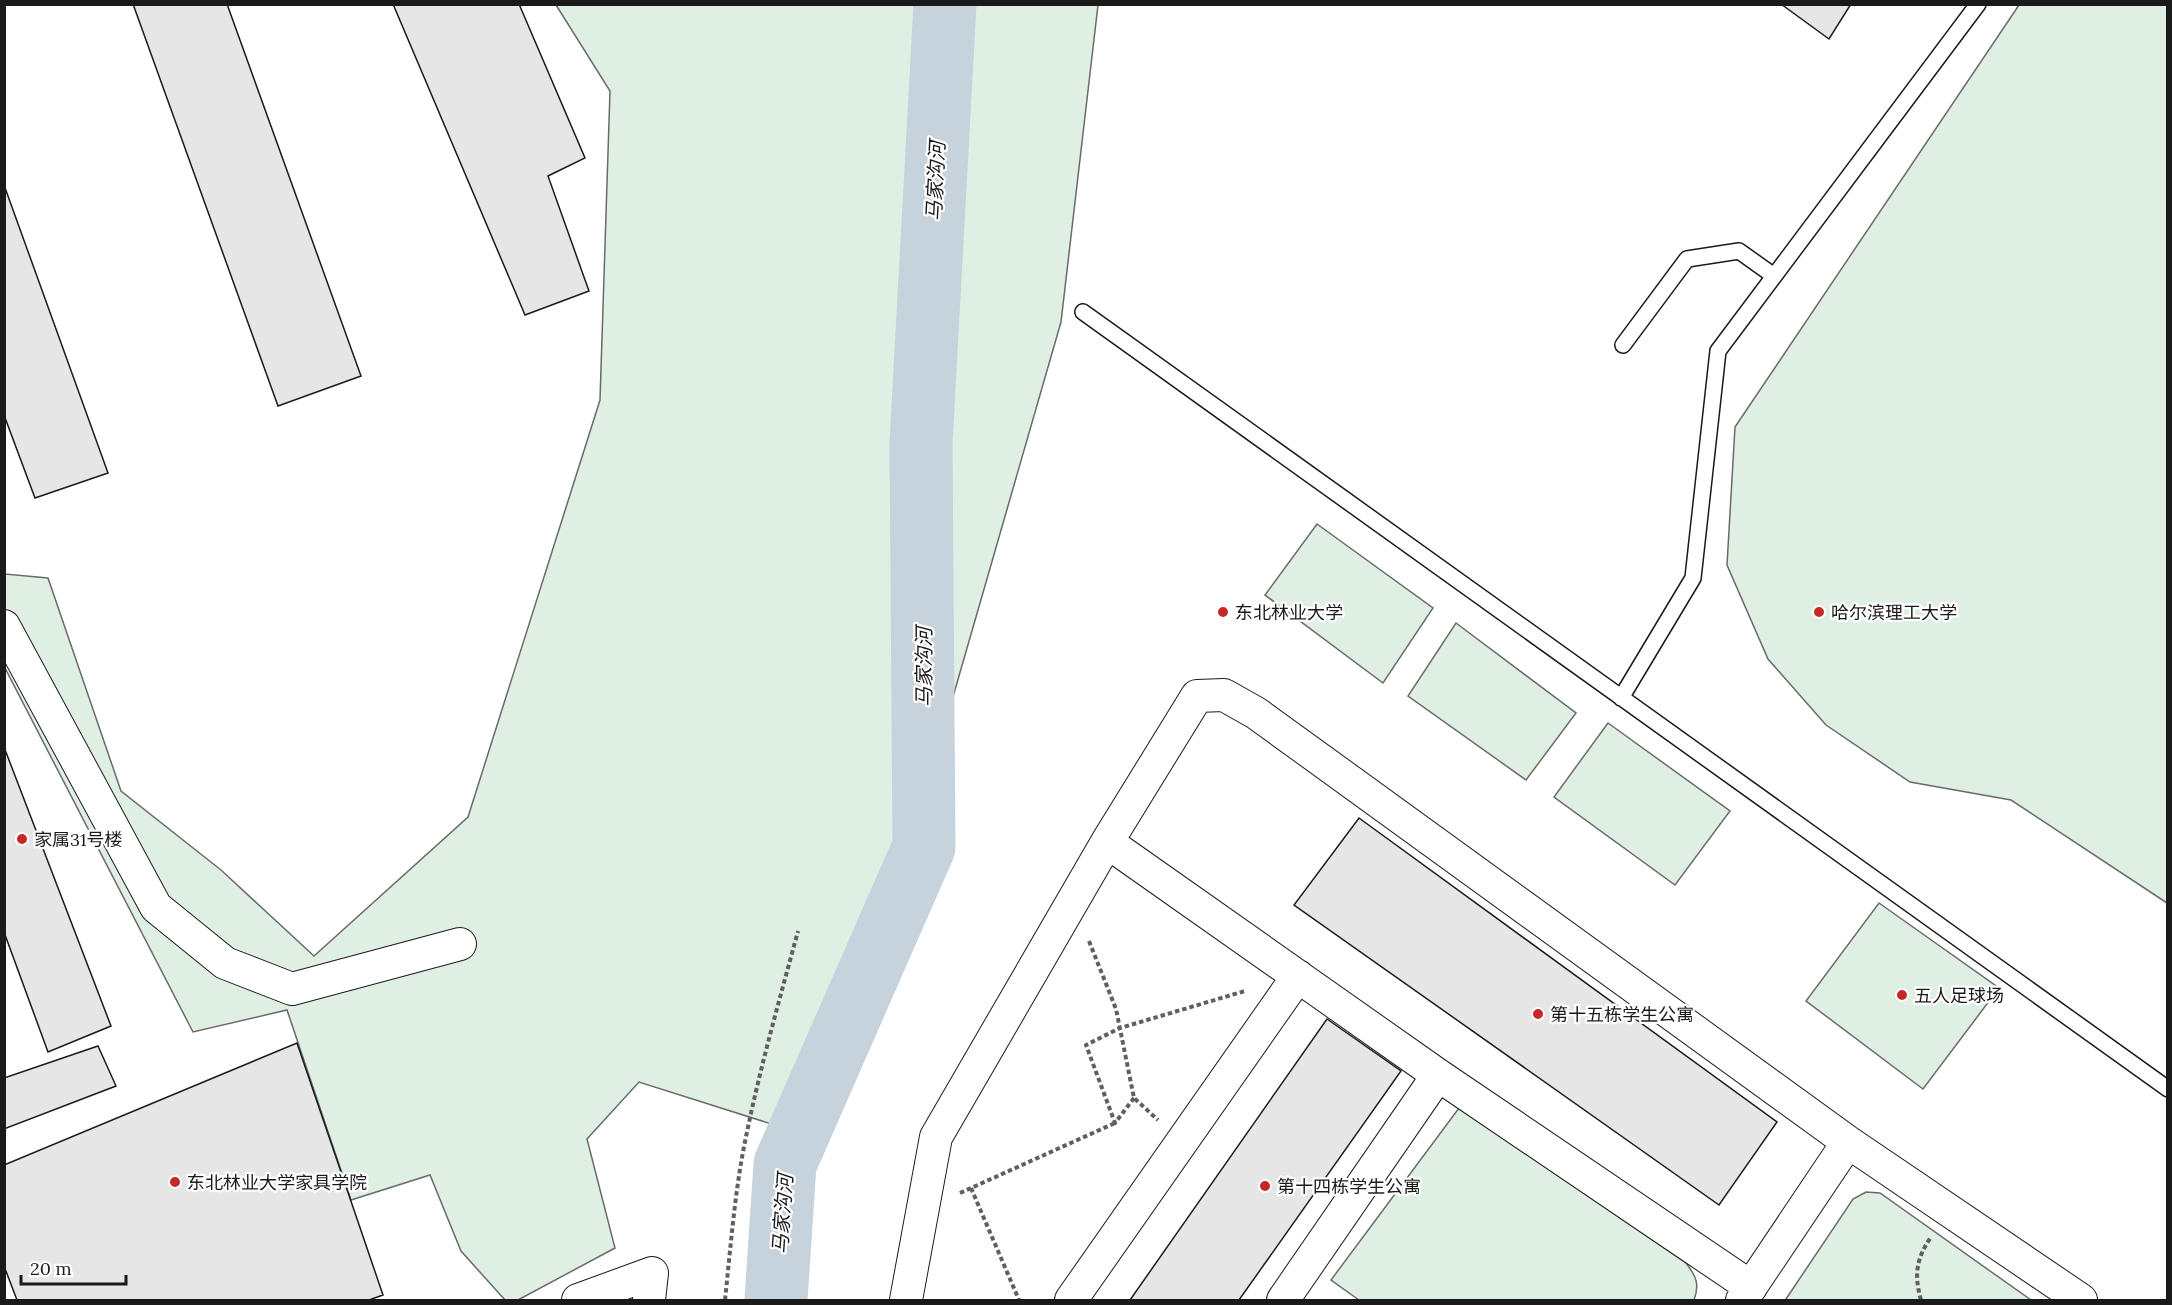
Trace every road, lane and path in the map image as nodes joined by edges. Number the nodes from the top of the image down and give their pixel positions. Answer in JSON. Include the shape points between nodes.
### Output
{"nodes":[{"id":1,"x":1978,"y":4,"type":"edge"},
{"id":2,"x":1774,"y":276,"type":"junction"},
{"id":3,"x":1083,"y":312,"type":"dead end"},
{"id":4,"x":1623,"y":345,"type":"dead end"},
{"id":5,"x":4,"y":626,"type":"edge"},
{"id":6,"x":1621,"y":698,"type":"junction"},
{"id":7,"x":1107,"y":842,"type":"junction"},
{"id":8,"x":1073,"y":902,"type":"junction"},
{"id":9,"x":798,"y":931,"type":"dead end"},
{"id":10,"x":460,"y":944,"type":"dead end"},
{"id":11,"x":1298,"y":976,"type":"junction"},
{"id":12,"x":1120,"y":1028,"type":"junction"},
{"id":13,"x":1438,"y":1076,"type":"junction"},
{"id":14,"x":2168,"y":1089,"type":"edge"},
{"id":15,"x":1134,"y":1098,"type":"junction"},
{"id":16,"x":1115,"y":1123,"type":"junction"},
{"id":17,"x":1182,"y":1142,"type":"junction"},
{"id":18,"x":1848,"y":1142,"type":"junction"},
{"id":19,"x":971,"y":1188,"type":"junction"},
{"id":20,"x":922,"y":1209,"type":"junction"},
{"id":21,"x":1949,"y":1211,"type":"junction"},
{"id":22,"x":1746,"y":1294,"type":"edge"},
{"id":23,"x":578,"y":1300,"type":"edge"},
{"id":24,"x":649,"y":1300,"type":"edge"},
{"id":25,"x":725,"y":1300,"type":"edge"},
{"id":26,"x":906,"y":1300,"type":"edge"},
{"id":27,"x":1019,"y":1300,"type":"edge"},
{"id":28,"x":1071,"y":1300,"type":"edge"},
{"id":29,"x":1283,"y":1300,"type":"edge"},
{"id":30,"x":1921,"y":1300,"type":"edge"},
{"id":31,"x":2081,"y":1300,"type":"edge"}],
"edges":[{"from":1,"to":2,"type":"lane"},
{"from":2,"to":4,"type":"lane","via":[[1739,251],[1687,259]]},
{"from":2,"to":6,"type":"lane","via":[[1718,351],[1693,578]]},
{"from":3,"to":6,"type":"lane"},
{"from":5,"to":10,"type":"street","via":[[156,907],[225,963],[292,989]]},
{"from":6,"to":14,"type":"lane"},
{"from":7,"to":8,"type":"street"},
{"from":7,"to":11,"type":"street"},
{"from":7,"to":18,"type":"street","via":[[1197,696],[1224,695],[1266,720]]},
{"from":8,"to":12,"type":"path"},
{"from":8,"to":20,"type":"street","via":[[936,1137]]},
{"from":9,"to":25,"type":"path","via":[[747,1134]]},
{"from":11,"to":12,"type":"path"},
{"from":11,"to":13,"type":"street"},
{"from":11,"to":17,"type":"street"},
{"from":12,"to":15,"type":"path"},
{"from":12,"to":16,"type":"path","via":[[1086,1045]]},
{"from":13,"to":22,"type":"street"},
{"from":13,"to":29,"type":"street"},
{"from":15,"to":16,"type":"path"},
{"from":15,"to":17,"type":"path"},
{"from":16,"to":19,"type":"path"},
{"from":17,"to":28,"type":"street"},
{"from":18,"to":21,"type":"street"},
{"from":18,"to":22,"type":"street"},
{"from":19,"to":20,"type":"path"},
{"from":19,"to":27,"type":"path"},
{"from":20,"to":26,"type":"street"},
{"from":21,"to":30,"type":"path","via":[[1924,1248],[1917,1266]]},
{"from":21,"to":31,"type":"street"},
{"from":23,"to":24,"type":"street","via":[[652,1273]]}]}
